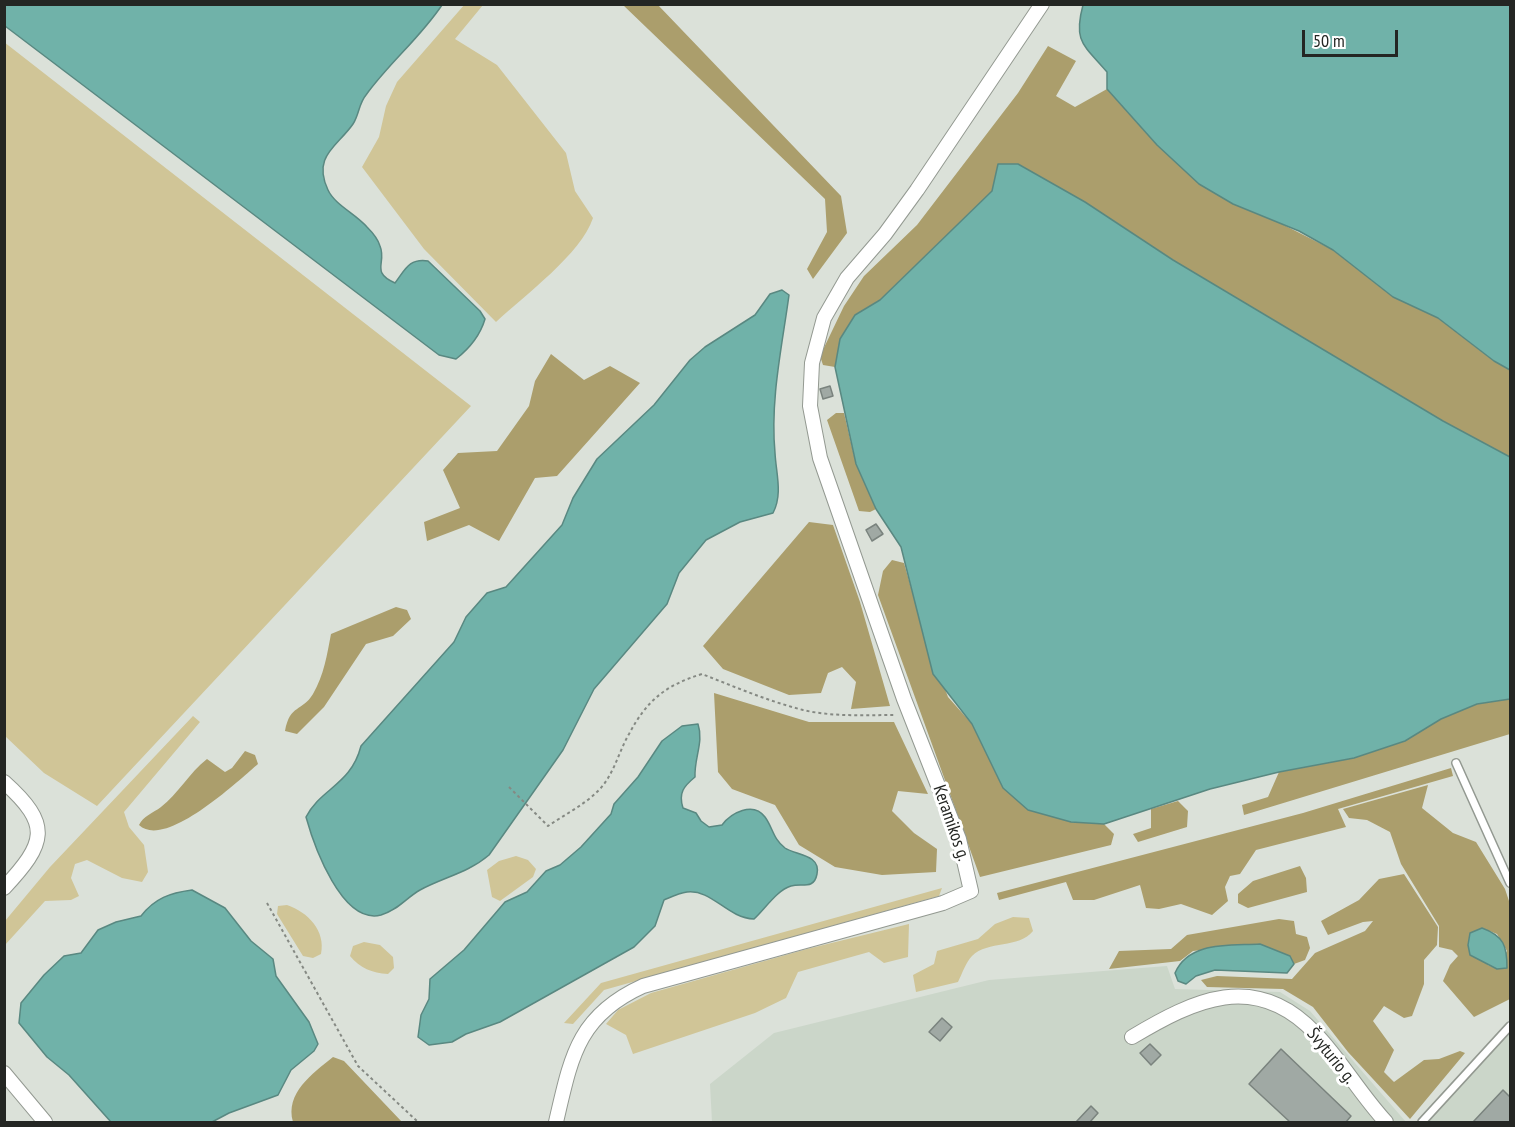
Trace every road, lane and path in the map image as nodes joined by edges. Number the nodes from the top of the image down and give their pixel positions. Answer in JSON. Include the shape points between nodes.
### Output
{"nodes":[{"id":1,"x":1042,"y":4,"type":"edge"},
{"id":2,"x":911,"y":715,"type":"junction"},
{"id":3,"x":1456,"y":763,"type":"dead end"},
{"id":4,"x":4,"y":782,"type":"edge"},
{"id":5,"x":509,"y":787,"type":"dead end"},
{"id":6,"x":1510,"y":883,"type":"edge"},
{"id":7,"x":4,"y":888,"type":"edge"},
{"id":8,"x":267,"y":903,"type":"dead end"},
{"id":9,"x":1510,"y":1026,"type":"edge"},
{"id":10,"x":1132,"y":1037,"type":"dead end"},
{"id":11,"x":4,"y":1073,"type":"edge"},
{"id":12,"x":45,"y":1122,"type":"edge"},
{"id":13,"x":418,"y":1122,"type":"edge"},
{"id":14,"x":556,"y":1122,"type":"edge"},
{"id":15,"x":1386,"y":1122,"type":"edge"},
{"id":16,"x":1422,"y":1122,"type":"edge"}],
"edges":[{"from":1,"to":2,"type":"street","name":"Keramikos g.","via":[[917,190],[852,272],[824,318],[812,363],[810,406],[820,458]]},
{"from":2,"to":5,"type":"path","via":[[842,716],[805,710],[702,674],[674,683],[649,704],[597,792],[548,826]]},
{"from":2,"to":14,"type":"street","name":"Keramikos g.","via":[[959,839],[971,891],[943,903],[626,994],[595,1018],[572,1054]]},
{"from":3,"to":6,"type":"lane"},
{"from":4,"to":7,"type":"street","via":[[33,813],[39,828],[38,843],[21,871]]},
{"from":8,"to":13,"type":"path","via":[[358,1066]]},
{"from":9,"to":16,"type":"lane"},
{"from":10,"to":15,"type":"street","name":"Švyturio g.","via":[[1177,1011],[1223,996],[1249,996],[1272,1003],[1293,1013],[1315,1033]]},
{"from":11,"to":12,"type":"street"}]}
